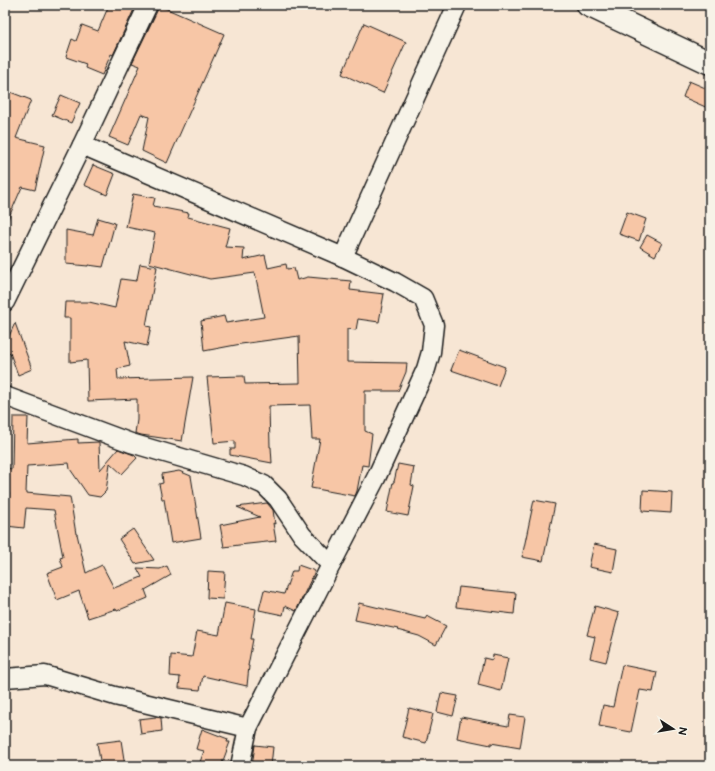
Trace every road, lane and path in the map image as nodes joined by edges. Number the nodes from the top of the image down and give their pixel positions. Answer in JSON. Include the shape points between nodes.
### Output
{"nodes":[{"id":1,"x":148,"y":5,"type":"edge"},
{"id":2,"x":457,"y":5,"type":"edge"},
{"id":3,"x":588,"y":5,"type":"edge"},
{"id":4,"x":710,"y":63,"type":"edge"},
{"id":5,"x":82,"y":145,"type":"junction"},
{"id":6,"x":344,"y":257,"type":"junction"},
{"id":7,"x":5,"y":302,"type":"edge"},
{"id":8,"x":5,"y":396,"type":"edge"},
{"id":9,"x":331,"y":565,"type":"junction"},
{"id":10,"x":5,"y":678,"type":"edge"},
{"id":11,"x":248,"y":728,"type":"junction"},
{"id":12,"x":240,"y":766,"type":"edge"}],
"edges":[{"from":1,"to":5,"type":"street"},
{"from":2,"to":6,"type":"street"},
{"from":3,"to":4,"type":"main road"},
{"from":5,"to":6,"type":"street"},
{"from":5,"to":7,"type":"street"},
{"from":6,"to":9,"type":"street","via":[[423,298],[434,325],[426,370],[376,478]]},
{"from":8,"to":9,"type":"street","via":[[131,442],[244,476],[264,485],[278,499],[302,535]]},
{"from":9,"to":11,"type":"street"},
{"from":10,"to":11,"type":"street","via":[[45,676],[115,696]]},
{"from":11,"to":12,"type":"street"}]}
